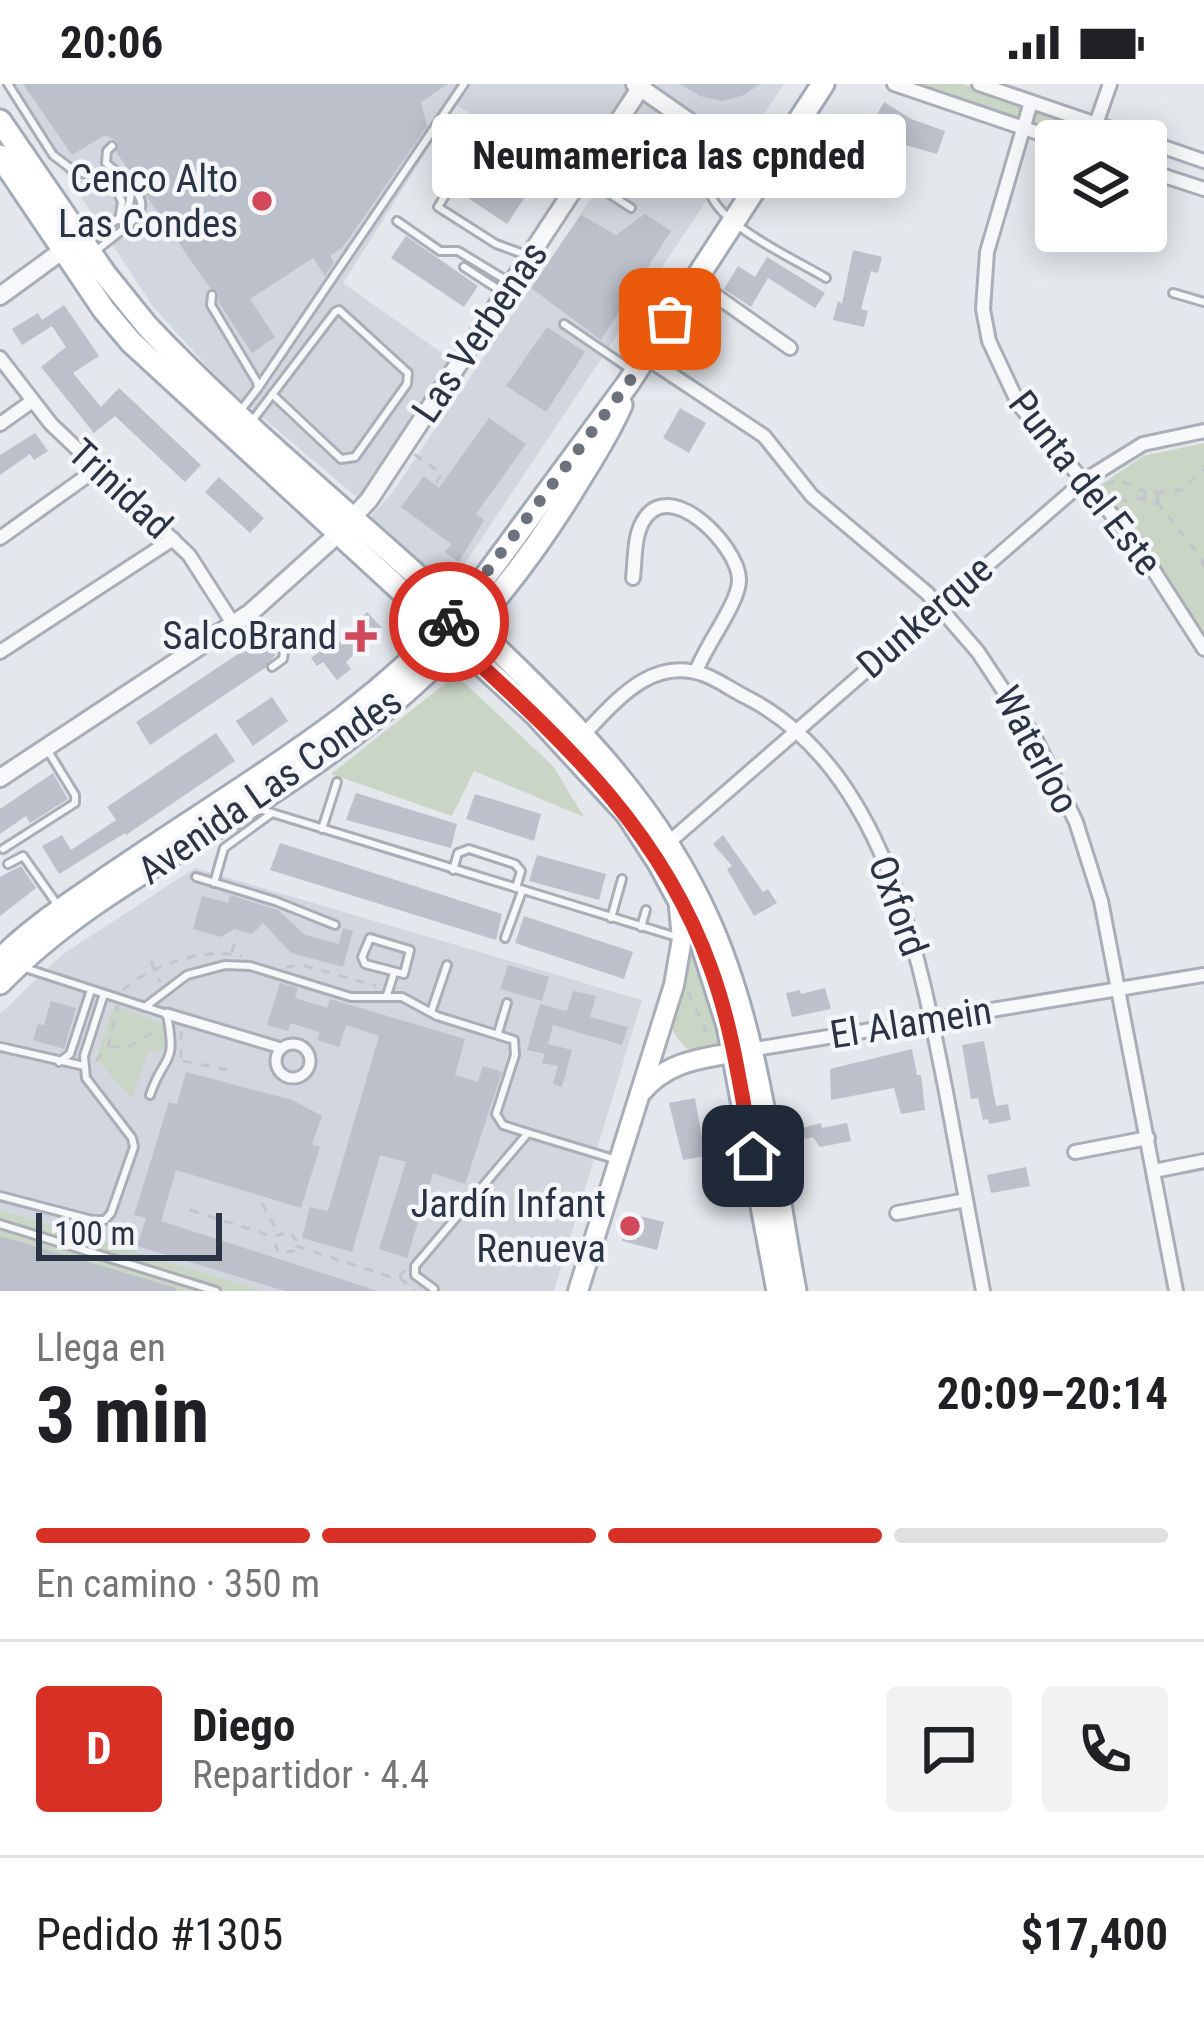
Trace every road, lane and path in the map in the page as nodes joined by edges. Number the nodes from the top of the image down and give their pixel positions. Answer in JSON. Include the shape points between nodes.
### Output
{"nodes":[{"id":1,"x":8,"y":84,"type":"edge"},
{"id":2,"x":464,"y":84,"type":"edge"},
{"id":3,"x":823,"y":84,"type":"edge"},
{"id":4,"x":894,"y":84,"type":"edge"},
{"id":5,"x":1110,"y":84,"type":"edge"},
{"id":6,"x":639,"y":85,"type":"edge"},
{"id":7,"x":986,"y":85,"type":"edge"},
{"id":8,"x":1031,"y":102,"type":"junction"},
{"id":9,"x":1084,"y":120,"type":"edge"},
{"id":10,"x":1097,"y":120,"type":"edge"},
{"id":11,"x":0,"y":121,"type":"edge"},
{"id":12,"x":1023,"y":128,"type":"junction"},
{"id":13,"x":1035,"y":132,"type":"edge"},
{"id":14,"x":481,"y":136,"type":"dead end"},
{"id":15,"x":112,"y":146,"type":"dead end"},
{"id":16,"x":1167,"y":148,"type":"edge"},
{"id":17,"x":736,"y":155,"type":"junction"},
{"id":18,"x":1,"y":161,"type":"edge"},
{"id":19,"x":1204,"y":161,"type":"edge"},
{"id":20,"x":764,"y":174,"type":"junction"},
{"id":21,"x":583,"y":176,"type":"junction"},
{"id":22,"x":1167,"y":177,"type":"edge"},
{"id":23,"x":127,"y":178,"type":"junction"},
{"id":24,"x":1204,"y":189,"type":"edge"},
{"id":25,"x":631,"y":208,"type":"dead end"},
{"id":26,"x":119,"y":220,"type":"junction"},
{"id":27,"x":398,"y":221,"type":"dead end"},
{"id":28,"x":733,"y":222,"type":"junction"},
{"id":29,"x":70,"y":242,"type":"junction"},
{"id":30,"x":92,"y":254,"type":"junction"},
{"id":31,"x":531,"y":256,"type":"junction"},
{"id":32,"x":464,"y":267,"type":"dead end"},
{"id":33,"x":81,"y":277,"type":"junction"},
{"id":34,"x":826,"y":278,"type":"dead end"},
{"id":35,"x":695,"y":280,"type":"junction"},
{"id":36,"x":509,"y":289,"type":"junction"},
{"id":37,"x":1173,"y":292,"type":"dead end"},
{"id":38,"x":212,"y":295,"type":"dead end"},
{"id":39,"x":0,"y":296,"type":"edge"},
{"id":40,"x":1204,"y":302,"type":"edge"},
{"id":41,"x":564,"y":324,"type":"dead end"},
{"id":42,"x":790,"y":348,"type":"dead end"},
{"id":43,"x":0,"y":358,"type":"edge"},
{"id":44,"x":636,"y":371,"type":"junction"},
{"id":45,"x":258,"y":388,"type":"junction"},
{"id":46,"x":272,"y":394,"type":"junction"},
{"id":47,"x":31,"y":402,"type":"junction"},
{"id":48,"x":206,"y":415,"type":"junction"},
{"id":49,"x":244,"y":417,"type":"junction"},
{"id":50,"x":0,"y":424,"type":"edge"},
{"id":51,"x":1204,"y":431,"type":"edge"},
{"id":52,"x":404,"y":447,"type":"junction"},
{"id":53,"x":98,"y":468,"type":"junction"},
{"id":54,"x":1204,"y":469,"type":"edge"},
{"id":55,"x":435,"y":484,"type":"dead end"},
{"id":56,"x":1094,"y":492,"type":"junction"},
{"id":57,"x":1156,"y":494,"type":"junction"},
{"id":58,"x":1146,"y":495,"type":"junction"},
{"id":59,"x":1156,"y":502,"type":"junction"},
{"id":60,"x":346,"y":525,"type":"junction"},
{"id":61,"x":0,"y":538,"type":"edge"},
{"id":62,"x":172,"y":538,"type":"junction"},
{"id":63,"x":1203,"y":556,"type":"edge"},
{"id":64,"x":1204,"y":568,"type":"edge"},
{"id":65,"x":633,"y":578,"type":"dead end"},
{"id":66,"x":939,"y":606,"type":"junction"},
{"id":67,"x":250,"y":613,"type":"junction"},
{"id":68,"x":234,"y":625,"type":"junction"},
{"id":69,"x":458,"y":628,"type":"junction"},
{"id":70,"x":1204,"y":649,"type":"edge"},
{"id":71,"x":0,"y":652,"type":"edge"},
{"id":72,"x":272,"y":667,"type":"dead end"},
{"id":73,"x":696,"y":672,"type":"junction"},
{"id":74,"x":796,"y":731,"type":"junction"},
{"id":75,"x":583,"y":736,"type":"junction"},
{"id":76,"x":46,"y":748,"type":"junction"},
{"id":77,"x":0,"y":778,"type":"edge"},
{"id":78,"x":337,"y":782,"type":"dead end"},
{"id":79,"x":261,"y":810,"type":"junction"},
{"id":80,"x":322,"y":829,"type":"junction"},
{"id":81,"x":668,"y":843,"type":"junction"},
{"id":82,"x":3,"y":849,"type":"dead end"},
{"id":83,"x":8,"y":864,"type":"dead end"},
{"id":84,"x":453,"y":870,"type":"junction"},
{"id":85,"x":196,"y":878,"type":"dead end"},
{"id":86,"x":622,"y":878,"type":"dead end"},
{"id":87,"x":214,"y":883,"type":"junction"},
{"id":88,"x":519,"y":890,"type":"junction"},
{"id":89,"x":675,"y":890,"type":"junction"},
{"id":90,"x":61,"y":910,"type":"junction"},
{"id":91,"x":646,"y":910,"type":"dead end"},
{"id":92,"x":611,"y":918,"type":"junction"},
{"id":93,"x":335,"y":925,"type":"dead end"},
{"id":94,"x":641,"y":927,"type":"junction"},
{"id":95,"x":237,"y":934,"type":"dead end"},
{"id":96,"x":506,"y":938,"type":"dead end"},
{"id":97,"x":682,"y":939,"type":"junction"},
{"id":98,"x":231,"y":953,"type":"junction"},
{"id":99,"x":250,"y":958,"type":"dead end"},
{"id":100,"x":7,"y":960,"type":"edge"},
{"id":101,"x":151,"y":961,"type":"dead end"},
{"id":102,"x":270,"y":963,"type":"dead end"},
{"id":103,"x":447,"y":965,"type":"dead end"},
{"id":104,"x":154,"y":969,"type":"junction"},
{"id":105,"x":394,"y":973,"type":"junction"},
{"id":106,"x":1204,"y":975,"type":"edge"},
{"id":107,"x":0,"y":983,"type":"edge"},
{"id":108,"x":685,"y":988,"type":"dead end"},
{"id":109,"x":1120,"y":988,"type":"junction"},
{"id":110,"x":164,"y":989,"type":"junction"},
{"id":111,"x":91,"y":990,"type":"junction"},
{"id":112,"x":388,"y":992,"type":"junction"},
{"id":113,"x":104,"y":994,"type":"junction"},
{"id":114,"x":119,"y":999,"type":"junction"},
{"id":115,"x":507,"y":1003,"type":"dead end"},
{"id":116,"x":145,"y":1006,"type":"junction"},
{"id":117,"x":431,"y":1012,"type":"junction"},
{"id":118,"x":179,"y":1017,"type":"junction"},
{"id":119,"x":168,"y":1019,"type":"junction"},
{"id":120,"x":932,"y":1019,"type":"junction"},
{"id":121,"x":662,"y":1023,"type":"junction"},
{"id":122,"x":498,"y":1034,"type":"junction"},
{"id":123,"x":710,"y":1039,"type":"dead end"},
{"id":124,"x":108,"y":1046,"type":"junction"},
{"id":125,"x":1,"y":1047,"type":"edge"},
{"id":126,"x":281,"y":1048,"type":"junction"},
{"id":127,"x":741,"y":1051,"type":"junction"},
{"id":128,"x":104,"y":1055,"type":"dead end"},
{"id":129,"x":686,"y":1061,"type":"junction"},
{"id":130,"x":58,"y":1062,"type":"junction"},
{"id":131,"x":84,"y":1066,"type":"junction"},
{"id":132,"x":228,"y":1070,"type":"dead end"},
{"id":133,"x":150,"y":1095,"type":"dead end"},
{"id":134,"x":634,"y":1103,"type":"junction"},
{"id":135,"x":528,"y":1133,"type":"junction"},
{"id":136,"x":1148,"y":1138,"type":"junction"},
{"id":137,"x":1076,"y":1152,"type":"dead end"},
{"id":138,"x":617,"y":1160,"type":"junction"},
{"id":139,"x":1204,"y":1161,"type":"edge"},
{"id":140,"x":1154,"y":1171,"type":"junction"},
{"id":141,"x":0,"y":1196,"type":"edge"},
{"id":142,"x":966,"y":1200,"type":"junction"},
{"id":143,"x":262,"y":1203,"type":"dead end"},
{"id":144,"x":190,"y":1210,"type":"dead end"},
{"id":145,"x":896,"y":1213,"type":"dead end"},
{"id":146,"x":0,"y":1224,"type":"edge"},
{"id":147,"x":276,"y":1235,"type":"junction"},
{"id":148,"x":296,"y":1246,"type":"junction"},
{"id":149,"x":415,"y":1266,"type":"junction"},
{"id":150,"x":399,"y":1277,"type":"junction"},
{"id":151,"x":434,"y":1289,"type":"edge"},
{"id":152,"x":216,"y":1291,"type":"edge"},
{"id":153,"x":415,"y":1291,"type":"edge"},
{"id":154,"x":578,"y":1291,"type":"edge"},
{"id":155,"x":778,"y":1291,"type":"edge"},
{"id":156,"x":795,"y":1291,"type":"edge"},
{"id":157,"x":983,"y":1291,"type":"edge"},
{"id":158,"x":1176,"y":1291,"type":"edge"}],
"edges":[{"from":1,"to":26,"type":"lane","via":[[53,155],[115,186]]},
{"from":2,"to":45,"type":"lane"},
{"from":3,"to":20,"type":"main road","name":"Avenida Las Condes"},
{"from":4,"to":12,"type":"street"},
{"from":5,"to":10,"type":"street"},
{"from":6,"to":17,"type":"street"},
{"from":6,"to":21,"type":"street","name":"Las Verbenas"},
{"from":7,"to":8,"type":"street"},
{"from":8,"to":9,"type":"street"},
{"from":8,"to":12,"type":"street","name":"Punta del Este"},
{"from":11,"to":29,"type":"main road"},
{"from":12,"to":13,"type":"street"},
{"from":12,"to":56,"type":"street","name":"Punta del Este","via":[[986,252],[986,325],[1019,405]]},
{"from":14,"to":31,"type":"lane","via":[[438,207]]},
{"from":15,"to":23,"type":"lane","via":[[106,164]]},
{"from":16,"to":19,"type":"street"},
{"from":17,"to":20,"type":"street"},
{"from":17,"to":28,"type":"lane","via":[[711,195]]},
{"from":18,"to":29,"type":"main road"},
{"from":20,"to":28,"type":"main road","name":"Avenida Las Condes"},
{"from":21,"to":25,"type":"lane"},
{"from":21,"to":31,"type":"street","name":"Las Verbenas"},
{"from":22,"to":24,"type":"street"},
{"from":23,"to":26,"type":"lane","via":[[131,200]]},
{"from":23,"to":30,"type":"lane","via":[[138,189],[140,210]]},
{"from":26,"to":29,"type":"lane"},
{"from":27,"to":36,"type":"lane"},
{"from":28,"to":34,"type":"lane"},
{"from":28,"to":35,"type":"main road","name":"Avenida Las Condes"},
{"from":29,"to":30,"type":"main road"},
{"from":29,"to":33,"type":"main road"},
{"from":29,"to":39,"type":"street"},
{"from":30,"to":33,"type":"lane"},
{"from":30,"to":49,"type":"main road","via":[[147,326]]},
{"from":31,"to":36,"type":"street","name":"Las Verbenas"},
{"from":32,"to":36,"type":"lane"},
{"from":33,"to":48,"type":"main road","via":[[131,342]]},
{"from":35,"to":42,"type":"street"},
{"from":35,"to":44,"type":"main road","name":"Avenida Las Condes"},
{"from":36,"to":52,"type":"street","name":"Las Verbenas"},
{"from":37,"to":40,"type":"lane"},
{"from":38,"to":45,"type":"lane"},
{"from":41,"to":44,"type":"lane"},
{"from":43,"to":47,"type":"street","name":"Trinidad"},
{"from":44,"to":66,"type":"street","name":"Waterloo","via":[[764,436],[812,496]]},
{"from":44,"to":69,"type":"main road","name":"Avenida Las Condes","via":[[611,427],[519,572]]},
{"from":45,"to":49,"type":"lane"},
{"from":46,"to":46,"type":"lane","via":[[348,459],[408,374],[339,310]]},
{"from":46,"to":49,"type":"lane"},
{"from":47,"to":50,"type":"street"},
{"from":47,"to":53,"type":"street","name":"Trinidad"},
{"from":48,"to":49,"type":"main road"},
{"from":48,"to":60,"type":"main road"},
{"from":49,"to":60,"type":"main road"},
{"from":51,"to":56,"type":"street","name":"Dunkerque","via":[[1143,444]]},
{"from":52,"to":55,"type":"path","via":[[442,474]]},
{"from":52,"to":60,"type":"street","name":"Las Verbenas"},
{"from":53,"to":61,"type":"street"},
{"from":53,"to":62,"type":"street","name":"Trinidad"},
{"from":54,"to":57,"type":"path","via":[[1182,490]]},
{"from":56,"to":58,"type":"path"},
{"from":56,"to":58,"type":"path","via":[[1115,480]]},
{"from":56,"to":66,"type":"street","name":"Dunkerque"},
{"from":56,"to":70,"type":"street","name":"Punta del Este"},
{"from":57,"to":58,"type":"path"},
{"from":57,"to":59,"type":"path"},
{"from":58,"to":59,"type":"path","via":[[1149,505]]},
{"from":59,"to":63,"type":"path"},
{"from":60,"to":67,"type":"street","name":"Las Verbenas"},
{"from":60,"to":69,"type":"main road"},
{"from":62,"to":68,"type":"street","name":"Trinidad"},
{"from":62,"to":71,"type":"street"},
{"from":63,"to":64,"type":"path"},
{"from":65,"to":73,"type":"street","via":[[639,527],[661,506],[688,512],[727,550],[738,590]]},
{"from":66,"to":74,"type":"street","name":"Dunkerque"},
{"from":66,"to":109,"type":"street","name":"Waterloo","via":[[1010,696],[1062,791],[1095,877]]},
{"from":67,"to":68,"type":"street","name":"Las Verbenas"},
{"from":67,"to":72,"type":"lane","via":[[284,652]]},
{"from":68,"to":76,"type":"street","name":"Las Verbenas"},
{"from":69,"to":75,"type":"main road"},
{"from":69,"to":79,"type":"main road","name":"Avenida Las Condes","via":[[354,734]]},
{"from":69,"to":89,"type":"main road","via":[[594,774]]},
{"from":69,"to":90,"type":"main road","name":"Avenida Las Condes","via":[[312,740]]},
{"from":73,"to":74,"type":"street","name":"Oxford","via":[[774,710]]},
{"from":73,"to":75,"type":"street","via":[[671,670],[638,682]]},
{"from":74,"to":81,"type":"street","name":"Dunkerque"},
{"from":74,"to":120,"type":"street","name":"Oxford","via":[[847,795],[888,868]]},
{"from":75,"to":81,"type":"main road"},
{"from":76,"to":77,"type":"street","name":"Las Verbenas"},
{"from":76,"to":82,"type":"lane","via":[[75,802]]},
{"from":78,"to":80,"type":"lane"},
{"from":79,"to":80,"type":"lane"},
{"from":79,"to":87,"type":"lane","via":[[224,848]]},
{"from":79,"to":100,"type":"main road","name":"Avenida Las Condes"},
{"from":80,"to":84,"type":"lane"},
{"from":81,"to":127,"type":"main road","via":[[719,945]]},
{"from":83,"to":90,"type":"lane","via":[[23,856]]},
{"from":84,"to":88,"type":"lane"},
{"from":84,"to":88,"type":"lane","via":[[469,849],[519,867]]},
{"from":85,"to":87,"type":"lane"},
{"from":86,"to":92,"type":"lane"},
{"from":87,"to":93,"type":"lane"},
{"from":88,"to":92,"type":"lane"},
{"from":88,"to":96,"type":"lane"},
{"from":89,"to":97,"type":"main road"},
{"from":89,"to":127,"type":"main road"},
{"from":90,"to":100,"type":"main road","name":"Avenida Las Condes"},
{"from":91,"to":94,"type":"lane"},
{"from":92,"to":94,"type":"lane"},
{"from":94,"to":97,"type":"lane"},
{"from":95,"to":98,"type":"path"},
{"from":97,"to":121,"type":"main road"},
{"from":98,"to":99,"type":"path"},
{"from":98,"to":104,"type":"path"},
{"from":100,"to":107,"type":"main road","name":"Avenida Las Condes"},
{"from":100,"to":111,"type":"lane"},
{"from":101,"to":104,"type":"path"},
{"from":102,"to":112,"type":"path"},
{"from":103,"to":117,"type":"lane"},
{"from":104,"to":110,"type":"path"},
{"from":104,"to":114,"type":"path"},
{"from":105,"to":105,"type":"lane","via":[[406,971],[410,950],[370,938],[362,960]]},
{"from":105,"to":112,"type":"lane"},
{"from":106,"to":109,"type":"street","name":"El Alamein"},
{"from":108,"to":123,"type":"path"},
{"from":109,"to":120,"type":"street","name":"El Alamein"},
{"from":109,"to":136,"type":"street","name":"Waterloo"},
{"from":110,"to":112,"type":"lane","via":[[204,969],[238,965],[351,997]]},
{"from":110,"to":116,"type":"lane"},
{"from":111,"to":113,"type":"lane"},
{"from":111,"to":130,"type":"lane","via":[[70,1054]]},
{"from":112,"to":117,"type":"lane"},
{"from":113,"to":114,"type":"lane"},
{"from":113,"to":131,"type":"lane"},
{"from":114,"to":116,"type":"lane"},
{"from":114,"to":124,"type":"path"},
{"from":115,"to":122,"type":"lane"},
{"from":116,"to":119,"type":"lane"},
{"from":117,"to":122,"type":"lane"},
{"from":118,"to":119,"type":"street"},
{"from":118,"to":126,"type":"street"},
{"from":118,"to":132,"type":"path","via":[[181,1063]]},
{"from":119,"to":124,"type":"path","via":[[130,1046]]},
{"from":119,"to":133,"type":"lane","via":[[171,1060]]},
{"from":120,"to":127,"type":"street","name":"El Alamein"},
{"from":120,"to":142,"type":"street","name":"Oxford"},
{"from":121,"to":129,"type":"main road","via":[[670,1048]]},
{"from":121,"to":134,"type":"main road"},
{"from":122,"to":135,"type":"lane","via":[[517,1046],[497,1119]]},
{"from":124,"to":128,"type":"path"},
{"from":125,"to":130,"type":"lane"},
{"from":126,"to":126,"type":"street","via":[[276,1066],[290,1083],[307,1072],[309,1053],[294,1044]]},
{"from":127,"to":129,"type":"main road","name":"El Alamein"},
{"from":127,"to":155,"type":"main road"},
{"from":127,"to":156,"type":"main road"},
{"from":129,"to":134,"type":"main road","name":"El Alamein","via":[[652,1080]]},
{"from":130,"to":131,"type":"lane"},
{"from":131,"to":141,"type":"lane","via":[[134,1143],[109,1216],[92,1220]]},
{"from":134,"to":138,"type":"main road"},
{"from":135,"to":138,"type":"lane"},
{"from":135,"to":149,"type":"lane"},
{"from":136,"to":137,"type":"street"},
{"from":136,"to":140,"type":"street","name":"Waterloo"},
{"from":138,"to":154,"type":"main road"},
{"from":139,"to":140,"type":"street"},
{"from":140,"to":158,"type":"street","name":"Waterloo"},
{"from":142,"to":145,"type":"street"},
{"from":142,"to":157,"type":"street","name":"Oxford"},
{"from":143,"to":147,"type":"path"},
{"from":144,"to":147,"type":"path"},
{"from":146,"to":152,"type":"lane"},
{"from":147,"to":148,"type":"path","via":[[289,1232]]},
{"from":147,"to":148,"type":"path","via":[[274,1248],[283,1255]]},
{"from":148,"to":150,"type":"path"},
{"from":149,"to":150,"type":"path"},
{"from":149,"to":151,"type":"lane"},
{"from":150,"to":153,"type":"path"}]}
